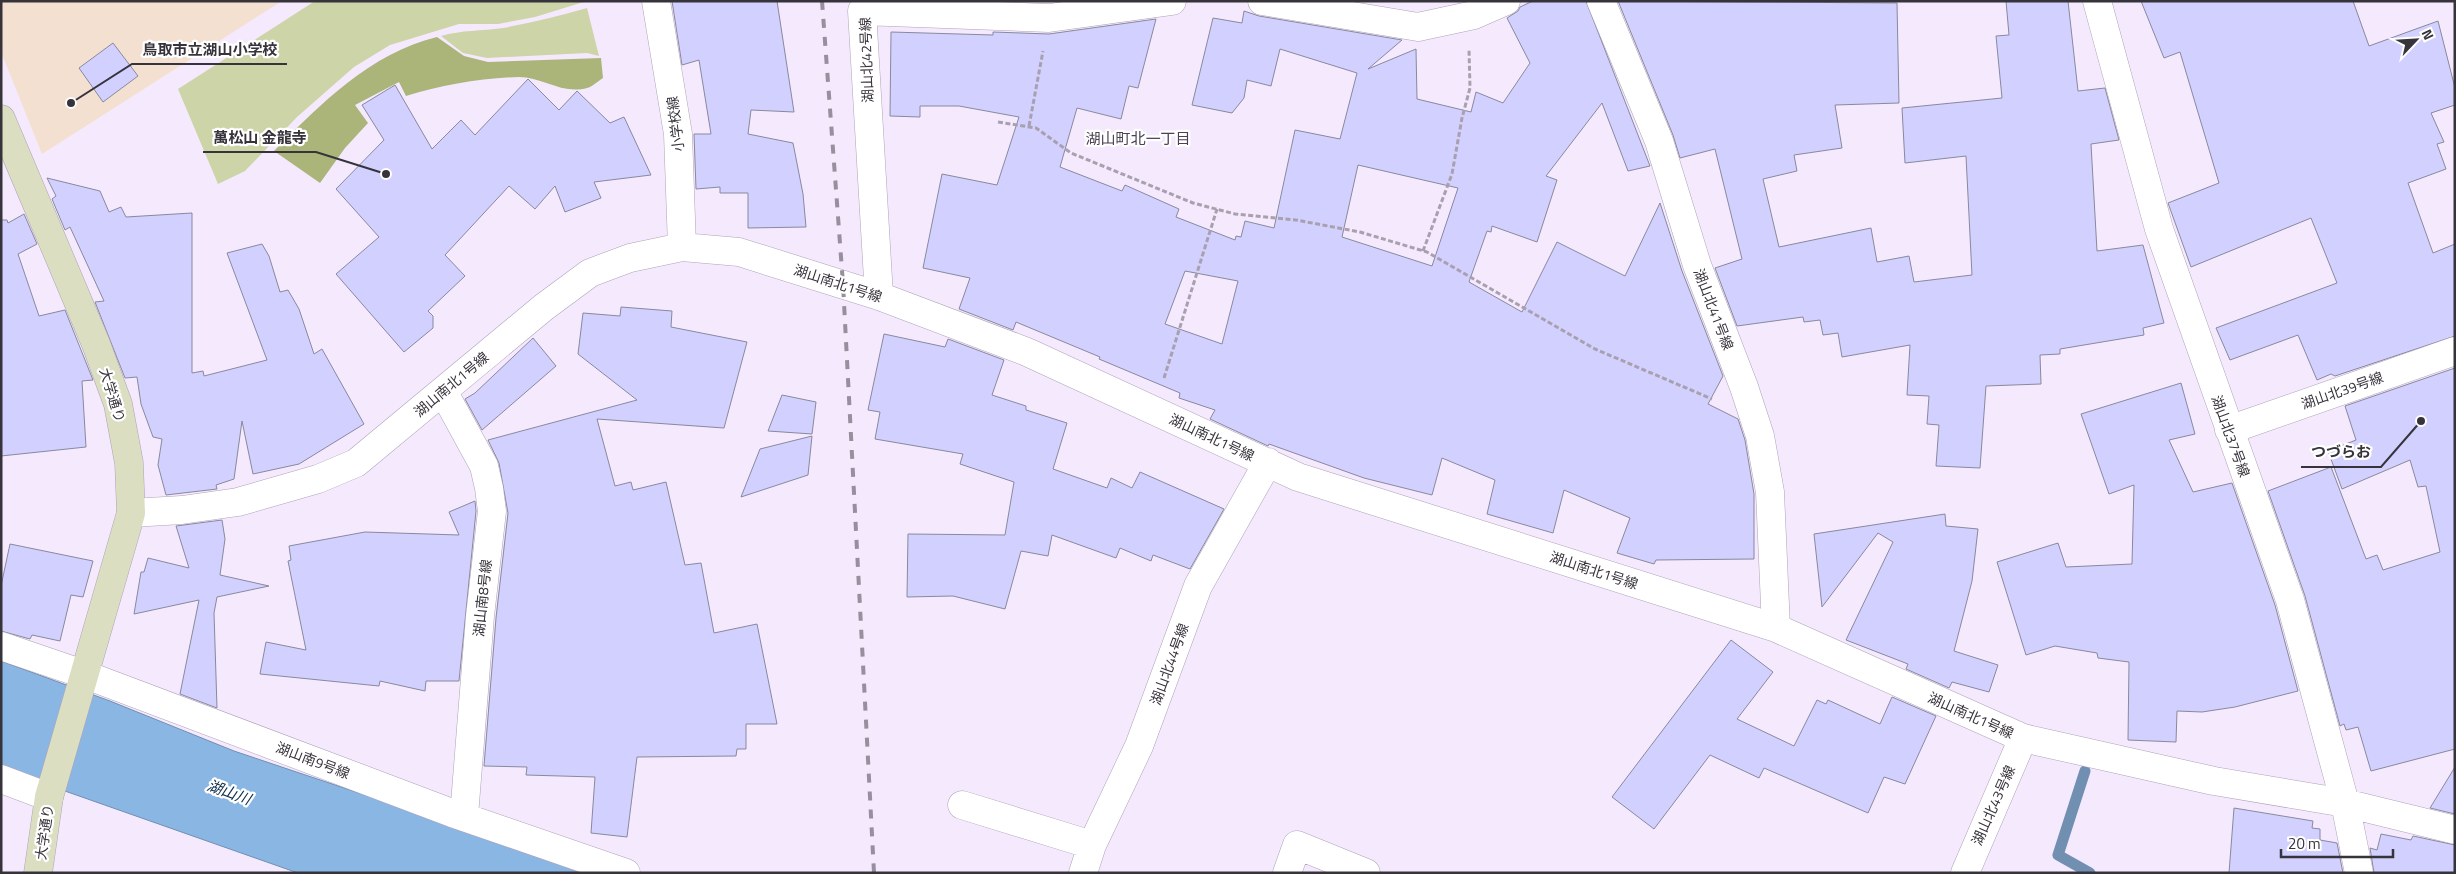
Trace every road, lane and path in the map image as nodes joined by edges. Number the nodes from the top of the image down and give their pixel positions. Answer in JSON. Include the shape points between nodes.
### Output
{"nodes":[{"id":1,"x":656,"y":1,"type":"edge"},
{"id":2,"x":1172,"y":1,"type":"edge"},
{"id":3,"x":1262,"y":1,"type":"edge"},
{"id":4,"x":1506,"y":1,"type":"edge"},
{"id":5,"x":1601,"y":1,"type":"edge"},
{"id":6,"x":2097,"y":1,"type":"edge"},
{"id":7,"x":1049,"y":18,"type":"junction"},
{"id":8,"x":1461,"y":18,"type":"junction"},
{"id":9,"x":1,"y":119,"type":"edge"},
{"id":10,"x":998,"y":122,"type":"dead end"},
{"id":11,"x":1029,"y":126,"type":"junction"},
{"id":12,"x":1217,"y":209,"type":"junction"},
{"id":13,"x":682,"y":247,"type":"junction"},
{"id":14,"x":1423,"y":252,"type":"junction"},
{"id":15,"x":879,"y":296,"type":"junction"},
{"id":16,"x":2455,"y":351,"type":"edge"},
{"id":17,"x":443,"y":391,"type":"junction"},
{"id":18,"x":1154,"y":410,"type":"junction"},
{"id":19,"x":1753,"y":416,"type":"junction"},
{"id":20,"x":2229,"y":430,"type":"junction"},
{"id":21,"x":1268,"y":462,"type":"junction"},
{"id":22,"x":131,"y":513,"type":"junction"},
{"id":23,"x":1776,"y":628,"type":"junction"},
{"id":24,"x":1,"y":646,"type":"edge"},
{"id":25,"x":84,"y":680,"type":"junction"},
{"id":26,"x":2023,"y":738,"type":"junction"},
{"id":27,"x":1,"y":779,"type":"edge"},
{"id":28,"x":50,"y":794,"type":"junction"},
{"id":29,"x":2345,"y":803,"type":"junction"},
{"id":30,"x":962,"y":805,"type":"dead end"},
{"id":31,"x":464,"y":816,"type":"junction"},
{"id":32,"x":2455,"y":830,"type":"edge"},
{"id":33,"x":1092,"y":845,"type":"junction"},
{"id":34,"x":38,"y":873,"type":"edge"},
{"id":35,"x":626,"y":873,"type":"edge"},
{"id":36,"x":1084,"y":873,"type":"edge"},
{"id":37,"x":1287,"y":873,"type":"edge"},
{"id":38,"x":1366,"y":873,"type":"edge"},
{"id":39,"x":1965,"y":873,"type":"edge"},
{"id":40,"x":2359,"y":873,"type":"edge"}],
"edges":[{"from":1,"to":13,"type":"street","name":"小学校線","via":[[678,134]]},
{"from":2,"to":7,"type":"street","name":"湖山北42号線"},
{"from":3,"to":8,"type":"street","via":[[1418,27]]},
{"from":4,"to":8,"type":"street"},
{"from":5,"to":19,"type":"street","name":"湖山北41号線","via":[[1659,141],[1697,265]]},
{"from":6,"to":20,"type":"street","name":"湖山北37号線","via":[[2159,229]]},
{"from":7,"to":11,"type":"path"},
{"from":7,"to":15,"type":"street","name":"湖山北42号線","via":[[862,11]]},
{"from":8,"to":14,"type":"path","via":[[1469,48],[1470,88],[1452,174]]},
{"from":9,"to":22,"type":"street","name":"大学通り","via":[[118,404],[130,463]]},
{"from":10,"to":11,"type":"path"},
{"from":11,"to":12,"type":"path","via":[[1071,153],[1193,203]]},
{"from":12,"to":14,"type":"path","via":[[1360,232]]},
{"from":12,"to":18,"type":"path"},
{"from":13,"to":15,"type":"street","name":"湖山南北1号線","via":[[739,252]]},
{"from":13,"to":17,"type":"street","name":"湖山南北1号線","via":[[630,258],[590,273]]},
{"from":14,"to":19,"type":"path","via":[[1594,349]]},
{"from":15,"to":18,"type":"street","name":"湖山南北1号線","via":[[1027,352]]},
{"from":16,"to":20,"type":"street","name":"湖山北39号線"},
{"from":17,"to":22,"type":"street","name":"湖山南北1号線","via":[[356,463],[318,479],[238,502]]},
{"from":17,"to":31,"type":"street","name":"湖山南8号線","via":[[484,466],[492,511]]},
{"from":18,"to":21,"type":"street","name":"湖山南北1号線"},
{"from":19,"to":23,"type":"street","name":"湖山北41号線","via":[[1770,492]]},
{"from":20,"to":29,"type":"street","name":"湖山北37号線","via":[[2290,600]]},
{"from":21,"to":23,"type":"street","name":"湖山南北1号線","via":[[1298,477]]},
{"from":21,"to":33,"type":"street","name":"湖山北44号線","via":[[1198,586],[1139,746]]},
{"from":22,"to":25,"type":"street","name":"大学通り"},
{"from":23,"to":26,"type":"street","name":"湖山南北1号線"},
{"from":24,"to":25,"type":"street","name":"湖山南9号線"},
{"from":25,"to":28,"type":"street","name":"大学通り"},
{"from":25,"to":31,"type":"street","name":"湖山南9号線"},
{"from":26,"to":29,"type":"street","name":"湖山南北1号線","via":[[2214,781]]},
{"from":26,"to":39,"type":"street","name":"湖山北43号線"},
{"from":27,"to":28,"type":"street"},
{"from":28,"to":34,"type":"street","name":"大学通り"},
{"from":29,"to":32,"type":"street","name":"湖山南北1号線"},
{"from":29,"to":40,"type":"street","name":"湖山北37号線"},
{"from":30,"to":33,"type":"street"},
{"from":31,"to":35,"type":"street","name":"湖山南9号線"},
{"from":33,"to":36,"type":"street","name":"湖山北44号線"},
{"from":37,"to":38,"type":"street","via":[[1297,845]]}]}
